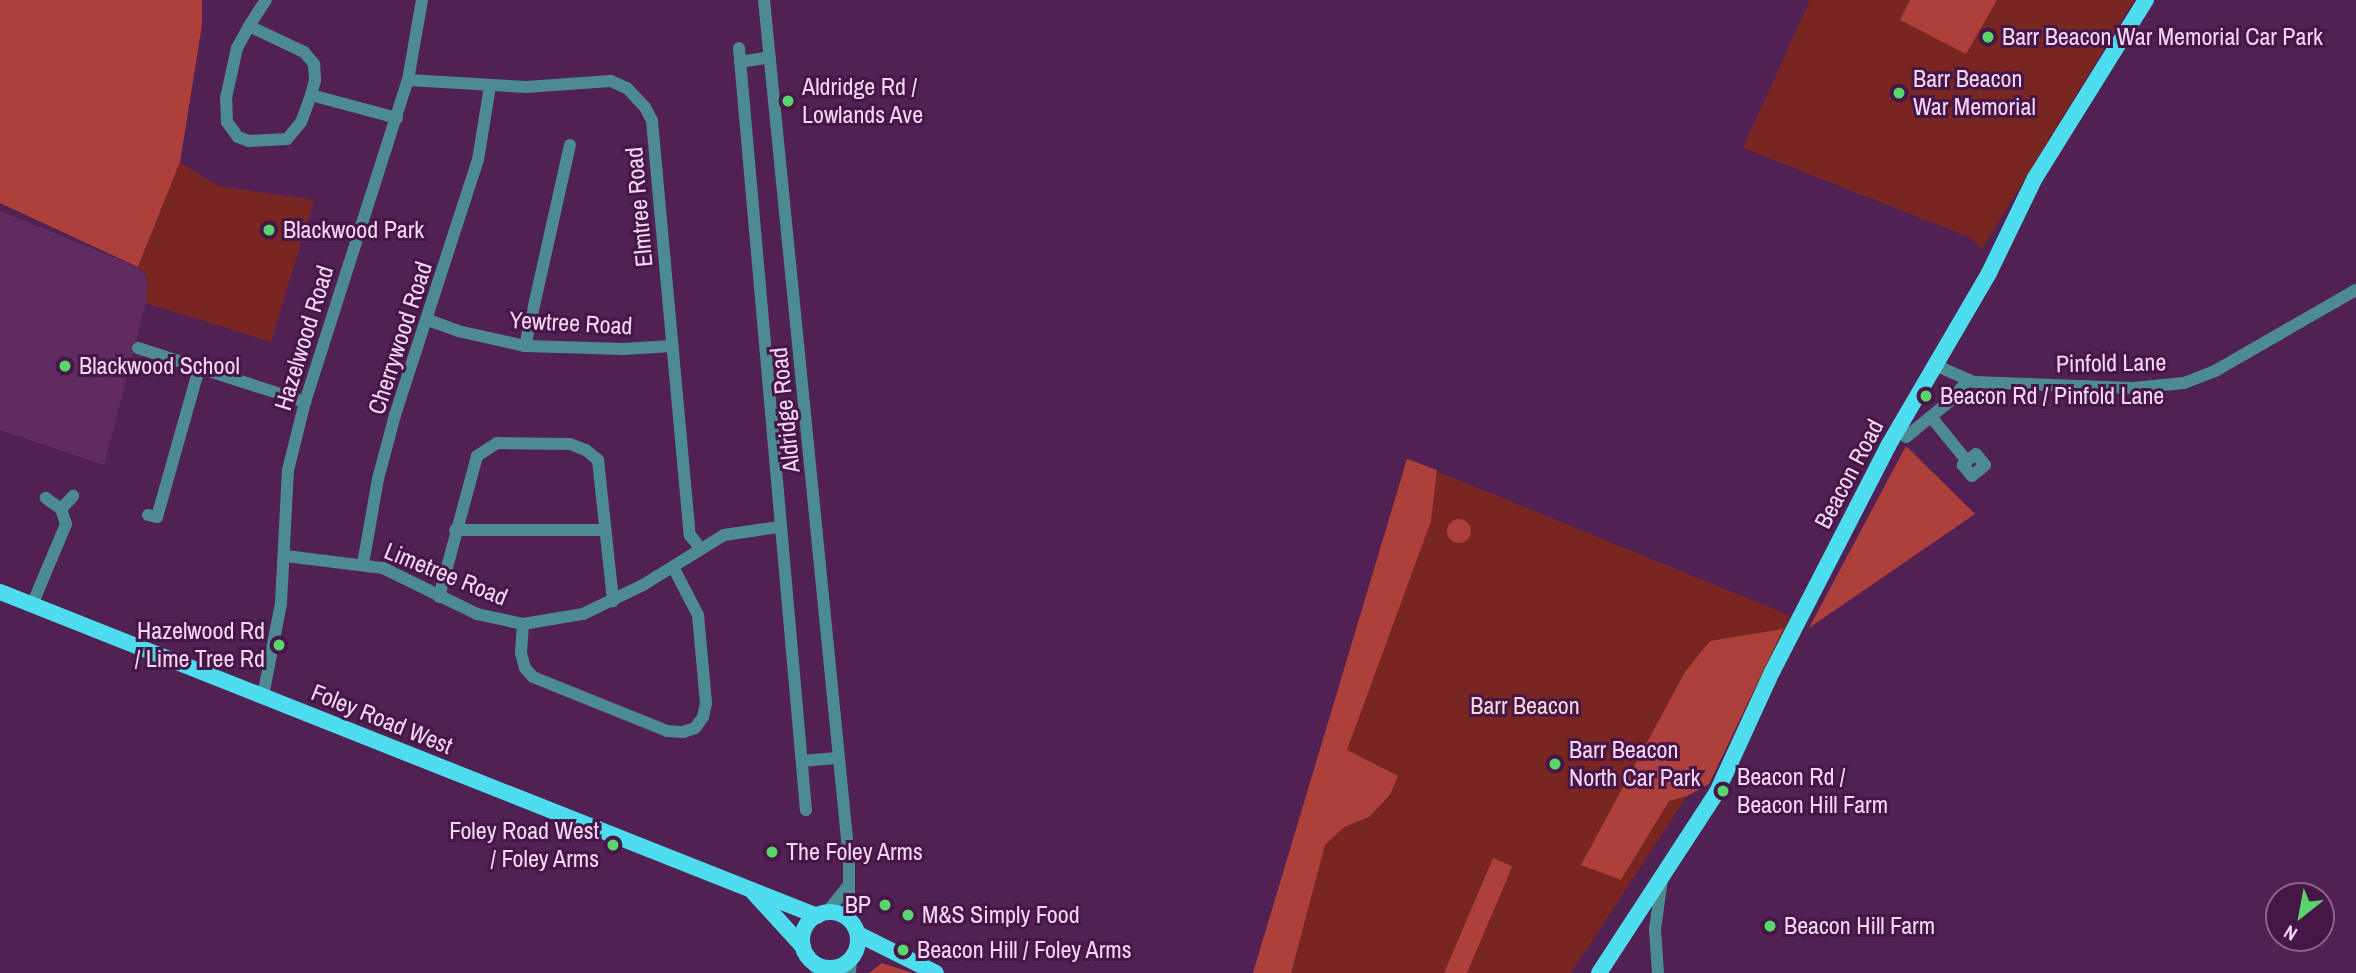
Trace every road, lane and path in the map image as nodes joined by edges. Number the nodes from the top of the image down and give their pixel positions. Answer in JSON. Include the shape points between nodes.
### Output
{"nodes":[{"id":1,"x":266,"y":0,"type":"edge"},
{"id":2,"x":422,"y":0,"type":"edge"},
{"id":3,"x":764,"y":0,"type":"edge"},
{"id":4,"x":2146,"y":0,"type":"edge"},
{"id":5,"x":249,"y":26,"type":"junction"},
{"id":6,"x":770,"y":57,"type":"junction"},
{"id":7,"x":408,"y":80,"type":"junction"},
{"id":8,"x":490,"y":86,"type":"junction"},
{"id":9,"x":311,"y":95,"type":"junction"},
{"id":10,"x":397,"y":118,"type":"junction"},
{"id":11,"x":570,"y":145,"type":"dead end"},
{"id":12,"x":2356,"y":290,"type":"edge"},
{"id":13,"x":428,"y":320,"type":"junction"},
{"id":14,"x":525,"y":346,"type":"junction"},
{"id":15,"x":672,"y":346,"type":"junction"},
{"id":16,"x":138,"y":348,"type":"dead end"},
{"id":17,"x":1937,"y":366,"type":"junction"},
{"id":18,"x":199,"y":369,"type":"junction"},
{"id":19,"x":1968,"y":380,"type":"junction"},
{"id":20,"x":305,"y":402,"type":"junction"},
{"id":21,"x":1932,"y":418,"type":"junction"},
{"id":22,"x":1906,"y":437,"type":"dead end"},
{"id":23,"x":1967,"y":461,"type":"dead end"},
{"id":24,"x":73,"y":496,"type":"dead end"},
{"id":25,"x":46,"y":498,"type":"dead end"},
{"id":26,"x":61,"y":509,"type":"junction"},
{"id":27,"x":148,"y":515,"type":"dead end"},
{"id":28,"x":779,"y":527,"type":"junction"},
{"id":29,"x":455,"y":530,"type":"junction"},
{"id":30,"x":605,"y":530,"type":"junction"},
{"id":31,"x":700,"y":548,"type":"junction"},
{"id":32,"x":286,"y":556,"type":"junction"},
{"id":33,"x":363,"y":564,"type":"junction"},
{"id":34,"x":673,"y":568,"type":"junction"},
{"id":35,"x":0,"y":592,"type":"edge"},
{"id":36,"x":439,"y":597,"type":"junction"},
{"id":37,"x":613,"y":600,"type":"junction"},
{"id":38,"x":32,"y":605,"type":"junction"},
{"id":39,"x":523,"y":624,"type":"junction"},
{"id":40,"x":263,"y":696,"type":"junction"},
{"id":41,"x":839,"y":758,"type":"junction"},
{"id":42,"x":802,"y":761,"type":"junction"},
{"id":43,"x":806,"y":810,"type":"dead end"},
{"id":44,"x":1662,"y":879,"type":"junction"},
{"id":45,"x":848,"y":886,"type":"junction"},
{"id":46,"x":748,"y":887,"type":"junction"},
{"id":47,"x":822,"y":914,"type":"junction"},
{"id":48,"x":856,"y":929,"type":"junction"},
{"id":49,"x":803,"y":947,"type":"junction"},
{"id":50,"x":893,"y":951,"type":"junction"},
{"id":51,"x":852,"y":963,"type":"edge"},
{"id":52,"x":816,"y":967,"type":"edge"},
{"id":53,"x":936,"y":973,"type":"edge"},
{"id":54,"x":1599,"y":973,"type":"edge"},
{"id":55,"x":1658,"y":973,"type":"edge"}],
"edges":[{"from":1,"to":5,"type":"street"},
{"from":2,"to":7,"type":"street","name":"Hazelwood Road"},
{"from":3,"to":6,"type":"street","name":"Aldridge Road"},
{"from":4,"to":17,"type":"main road","name":"Beacon Road","via":[[2035,178]]},
{"from":5,"to":9,"type":"street","via":[[304,52],[314,64]]},
{"from":5,"to":9,"type":"street","via":[[237,48],[226,98],[227,122],[238,137],[266,142],[287,139],[301,122]]},
{"from":6,"to":28,"type":"street","name":"Aldridge Road","via":[[740,55]]},
{"from":6,"to":41,"type":"street","name":"Aldridge Road"},
{"from":7,"to":8,"type":"street","name":"Elmtree Road"},
{"from":7,"to":10,"type":"street","name":"Hazelwood Road"},
{"from":8,"to":13,"type":"street","name":"Cherrywood Road","via":[[478,159]]},
{"from":8,"to":15,"type":"street","name":"Elmtree Road","via":[[611,81],[627,88],[645,107],[652,121]]},
{"from":9,"to":10,"type":"street"},
{"from":10,"to":20,"type":"street","name":"Hazelwood Road"},
{"from":11,"to":14,"type":"street","via":[[570,163]]},
{"from":12,"to":19,"type":"street","name":"Pinfold Lane","via":[[2216,371],[2184,383],[2133,388]]},
{"from":13,"to":14,"type":"street","name":"Yewtree Road"},
{"from":13,"to":33,"type":"street","name":"Cherrywood Road","via":[[395,415]]},
{"from":14,"to":15,"type":"street","name":"Yewtree Road"},
{"from":15,"to":31,"type":"street","name":"Elmtree Road","via":[[690,535]]},
{"from":16,"to":18,"type":"street"},
{"from":17,"to":19,"type":"street","name":"Pinfold Lane"},
{"from":17,"to":44,"type":"main road","name":"Beacon Road","via":[[1859,500],[1717,792]]},
{"from":18,"to":20,"type":"street"},
{"from":18,"to":27,"type":"street","via":[[157,517]]},
{"from":19,"to":21,"type":"street"},
{"from":20,"to":32,"type":"street","name":"Hazelwood Road","via":[[288,470],[283,521]]},
{"from":21,"to":22,"type":"street"},
{"from":21,"to":23,"type":"street"},
{"from":24,"to":26,"type":"street"},
{"from":25,"to":26,"type":"street"},
{"from":26,"to":38,"type":"street","via":[[66,524]]},
{"from":28,"to":31,"type":"street","name":"Limetree Road","via":[[724,535]]},
{"from":28,"to":42,"type":"street","name":"Aldridge Road"},
{"from":29,"to":30,"type":"street"},
{"from":29,"to":30,"type":"street","via":[[477,457],[498,443],[570,444],[586,450],[598,460]]},
{"from":29,"to":36,"type":"street"},
{"from":30,"to":37,"type":"street"},
{"from":31,"to":34,"type":"street","name":"Limetree Road"},
{"from":32,"to":33,"type":"street","name":"Limetree Road"},
{"from":32,"to":40,"type":"street","name":"Hazelwood Road"},
{"from":33,"to":36,"type":"street","name":"Limetree Road","via":[[405,577]]},
{"from":34,"to":37,"type":"street","name":"Limetree Road"},
{"from":34,"to":39,"type":"street","via":[[698,615],[706,703],[695,728],[667,731],[533,677],[521,653]]},
{"from":35,"to":38,"type":"main road","name":"Foley Road West"},
{"from":36,"to":39,"type":"street","name":"Limetree Road","via":[[477,614]]},
{"from":37,"to":39,"type":"street","name":"Limetree Road","via":[[583,614]]},
{"from":38,"to":40,"type":"main road","name":"Foley Road West"},
{"from":40,"to":46,"type":"main road","name":"Foley Road West"},
{"from":41,"to":42,"type":"street"},
{"from":41,"to":45,"type":"street","name":"Aldridge Road"},
{"from":42,"to":43,"type":"street","name":"Aldridge Road"},
{"from":44,"to":54,"type":"main road","name":"Beacon Road"},
{"from":44,"to":55,"type":"street","via":[[1655,929]]},
{"from":45,"to":47,"type":"street"},
{"from":45,"to":48,"type":"street","name":"Aldridge Road","via":[[849,913]]},
{"from":46,"to":47,"type":"main road","name":"Foley Road West"},
{"from":46,"to":49,"type":"main road","name":"Foley Road West"},
{"from":47,"to":48,"type":"main road","via":[[845,917]]},
{"from":47,"to":49,"type":"main road","via":[[806,926]]},
{"from":48,"to":50,"type":"main road"},
{"from":48,"to":51,"type":"main road"},
{"from":49,"to":52,"type":"main road"},
{"from":50,"to":51,"type":"main road"},
{"from":50,"to":53,"type":"main road"},
{"from":51,"to":52,"type":"main road","via":[[833,969]]}]}
